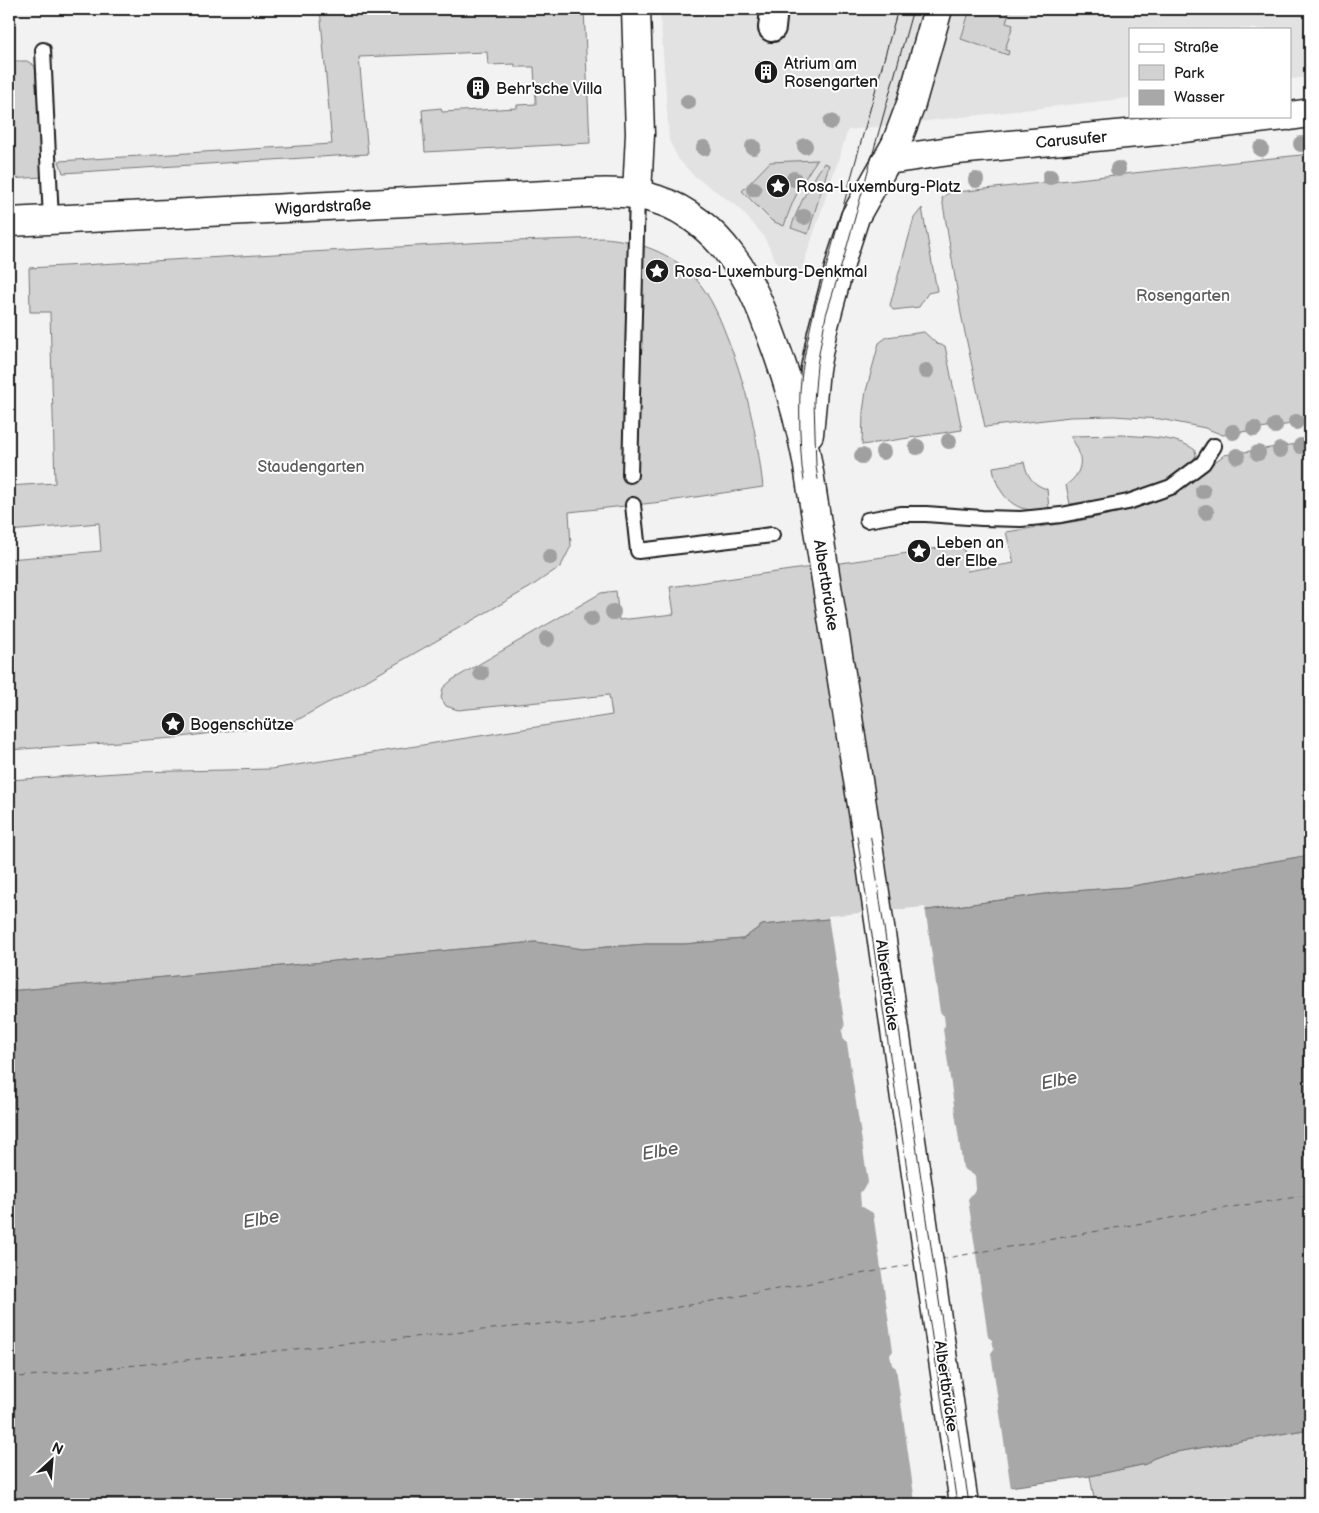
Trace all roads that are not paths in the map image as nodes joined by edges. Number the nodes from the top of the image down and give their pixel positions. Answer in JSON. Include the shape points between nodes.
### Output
{"nodes":[{"id":1,"x":636,"y":9,"type":"edge"},
{"id":2,"x":938,"y":9,"type":"edge"},
{"id":3,"x":43,"y":50,"type":"dead end"},
{"id":4,"x":1310,"y":113,"type":"edge"},
{"id":5,"x":1292,"y":116,"type":"edge"},
{"id":6,"x":1267,"y":118,"type":"edge"},
{"id":7,"x":888,"y":160,"type":"junction"},
{"id":8,"x":637,"y":194,"type":"junction"},
{"id":9,"x":51,"y":220,"type":"junction"},
{"id":10,"x":9,"y":222,"type":"edge"},
{"id":11,"x":1214,"y":446,"type":"dead end"},
{"id":12,"x":630,"y":475,"type":"dead end"},
{"id":13,"x":810,"y":479,"type":"junction"},
{"id":14,"x":633,"y":505,"type":"dead end"},
{"id":15,"x":867,"y":520,"type":"dead end"},
{"id":16,"x":772,"y":535,"type":"dead end"},
{"id":17,"x":964,"y":1504,"type":"edge"}],
"edges":[{"from":1,"to":8,"type":"main road","via":[[640,134]]},
{"from":2,"to":7,"type":"main road","via":[[912,104]]},
{"from":3,"to":9,"type":"lane"},
{"from":4,"to":5,"type":"main road"},
{"from":6,"to":7,"type":"main road","name":"Carusufer"},
{"from":7,"to":13,"type":"main road","via":[[855,217],[832,291],[815,369],[808,433]]},
{"from":8,"to":9,"type":"main road","name":"Wigardstraße","via":[[587,192]]},
{"from":8,"to":12,"type":"lane"},
{"from":8,"to":13,"type":"main road","via":[[660,200],[702,224],[727,250],[746,277],[779,358]]},
{"from":9,"to":10,"type":"main road","name":"Wigardstraße"},
{"from":11,"to":15,"type":"lane","via":[[1204,463],[1171,487],[1128,502],[1020,519],[901,514]]},
{"from":13,"to":17,"type":"main road","name":"Albertbrücke","bridge":true,"via":[[865,824]]},
{"from":14,"to":16,"type":"lane","via":[[638,551]]}]}
